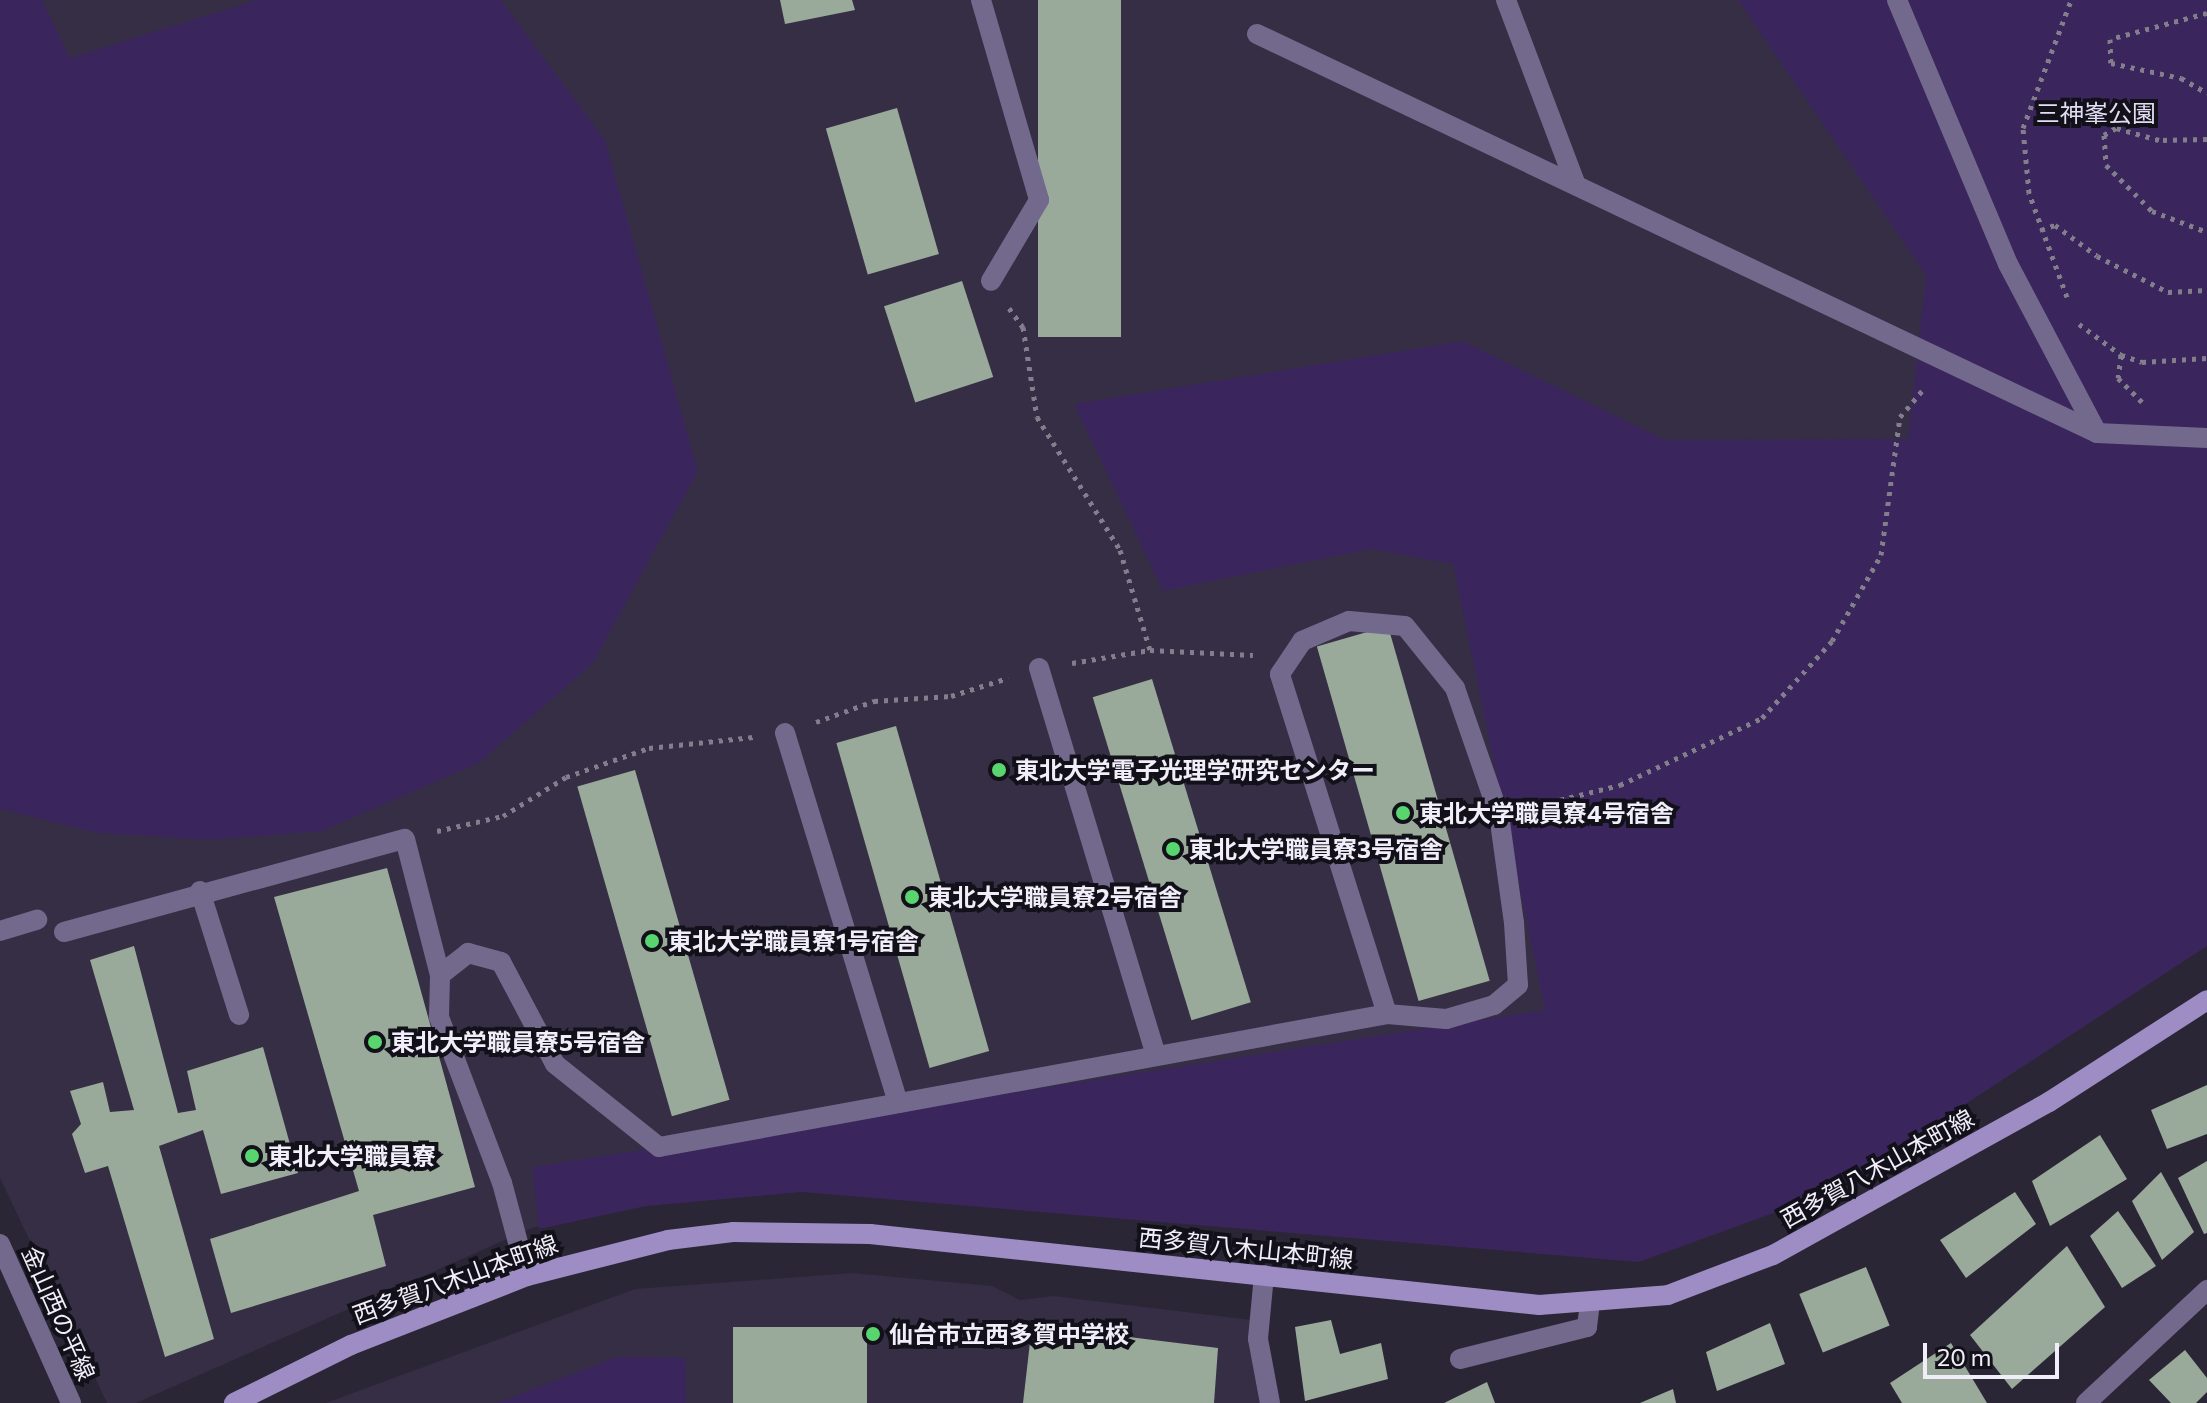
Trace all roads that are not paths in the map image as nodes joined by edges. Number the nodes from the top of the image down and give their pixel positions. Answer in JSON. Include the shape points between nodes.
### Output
{"nodes":[{"id":1,"x":981,"y":0,"type":"edge"},
{"id":2,"x":1506,"y":0,"type":"edge"},
{"id":3,"x":1897,"y":0,"type":"edge"},
{"id":4,"x":1257,"y":34,"type":"dead end"},
{"id":5,"x":1575,"y":183,"type":"junction"},
{"id":6,"x":991,"y":281,"type":"road end"},
{"id":7,"x":2097,"y":433,"type":"junction"},
{"id":8,"x":2207,"y":438,"type":"edge"},
{"id":9,"x":1039,"y":668,"type":"road end"},
{"id":10,"x":785,"y":733,"type":"road end"},
{"id":11,"x":200,"y":891,"type":"junction"},
{"id":12,"x":37,"y":920,"type":"dead end"},
{"id":13,"x":0,"y":931,"type":"edge"},
{"id":14,"x":64,"y":932,"type":"dead end"},
{"id":15,"x":440,"y":975,"type":"junction"},
{"id":16,"x":2207,"y":1000,"type":"edge"},
{"id":17,"x":1387,"y":1014,"type":"junction"},
{"id":18,"x":239,"y":1015,"type":"dead end"},
{"id":19,"x":1156,"y":1056,"type":"junction"},
{"id":20,"x":898,"y":1103,"type":"junction"},
{"id":21,"x":0,"y":1244,"type":"edge"},
{"id":22,"x":1264,"y":1275,"type":"junction"},
{"id":23,"x":527,"y":1276,"type":"junction"},
{"id":24,"x":2207,"y":1290,"type":"edge"},
{"id":25,"x":1590,"y":1303,"type":"junction"},
{"id":26,"x":1460,"y":1359,"type":"dead end"},
{"id":27,"x":71,"y":1403,"type":"edge"},
{"id":28,"x":234,"y":1403,"type":"edge"},
{"id":29,"x":1270,"y":1403,"type":"edge"},
{"id":30,"x":2086,"y":1403,"type":"edge"}],
"edges":[{"from":1,"to":6,"type":"street","via":[[1039,200]]},
{"from":2,"to":5,"type":"street"},
{"from":3,"to":7,"type":"street","via":[[2008,264]]},
{"from":4,"to":5,"type":"street"},
{"from":5,"to":7,"type":"street"},
{"from":7,"to":8,"type":"street"},
{"from":9,"to":19,"type":"street"},
{"from":10,"to":20,"type":"street"},
{"from":11,"to":14,"type":"street"},
{"from":11,"to":15,"type":"street","via":[[405,839]]},
{"from":11,"to":18,"type":"street"},
{"from":12,"to":13,"type":"street"},
{"from":15,"to":20,"type":"street","via":[[468,953],[501,962],[555,1064],[659,1147]]},
{"from":15,"to":23,"type":"street","via":[[439,1017],[502,1183]]},
{"from":16,"to":25,"type":"street","name":"西多賀八木山本町線","via":[[2049,1102],[1773,1255],[1668,1295]]},
{"from":17,"to":17,"type":"street","via":[[1280,674],[1302,641],[1349,621],[1405,626],[1455,688],[1499,815],[1518,985],[1494,1005],[1446,1019]]},
{"from":17,"to":19,"type":"street"},
{"from":19,"to":20,"type":"street"},
{"from":21,"to":27,"type":"street","name":"金山西の平線"},
{"from":22,"to":23,"type":"street","name":"西多賀八木山本町線","via":[[870,1234],[733,1232],[668,1240]]},
{"from":22,"to":25,"type":"street","name":"西多賀八木山本町線","via":[[1539,1305]]},
{"from":22,"to":29,"type":"street","via":[[1258,1339]]},
{"from":23,"to":28,"type":"street","name":"西多賀八木山本町線","via":[[351,1345]]},
{"from":24,"to":30,"type":"street"},
{"from":25,"to":26,"type":"street","via":[[1587,1327]]}]}
